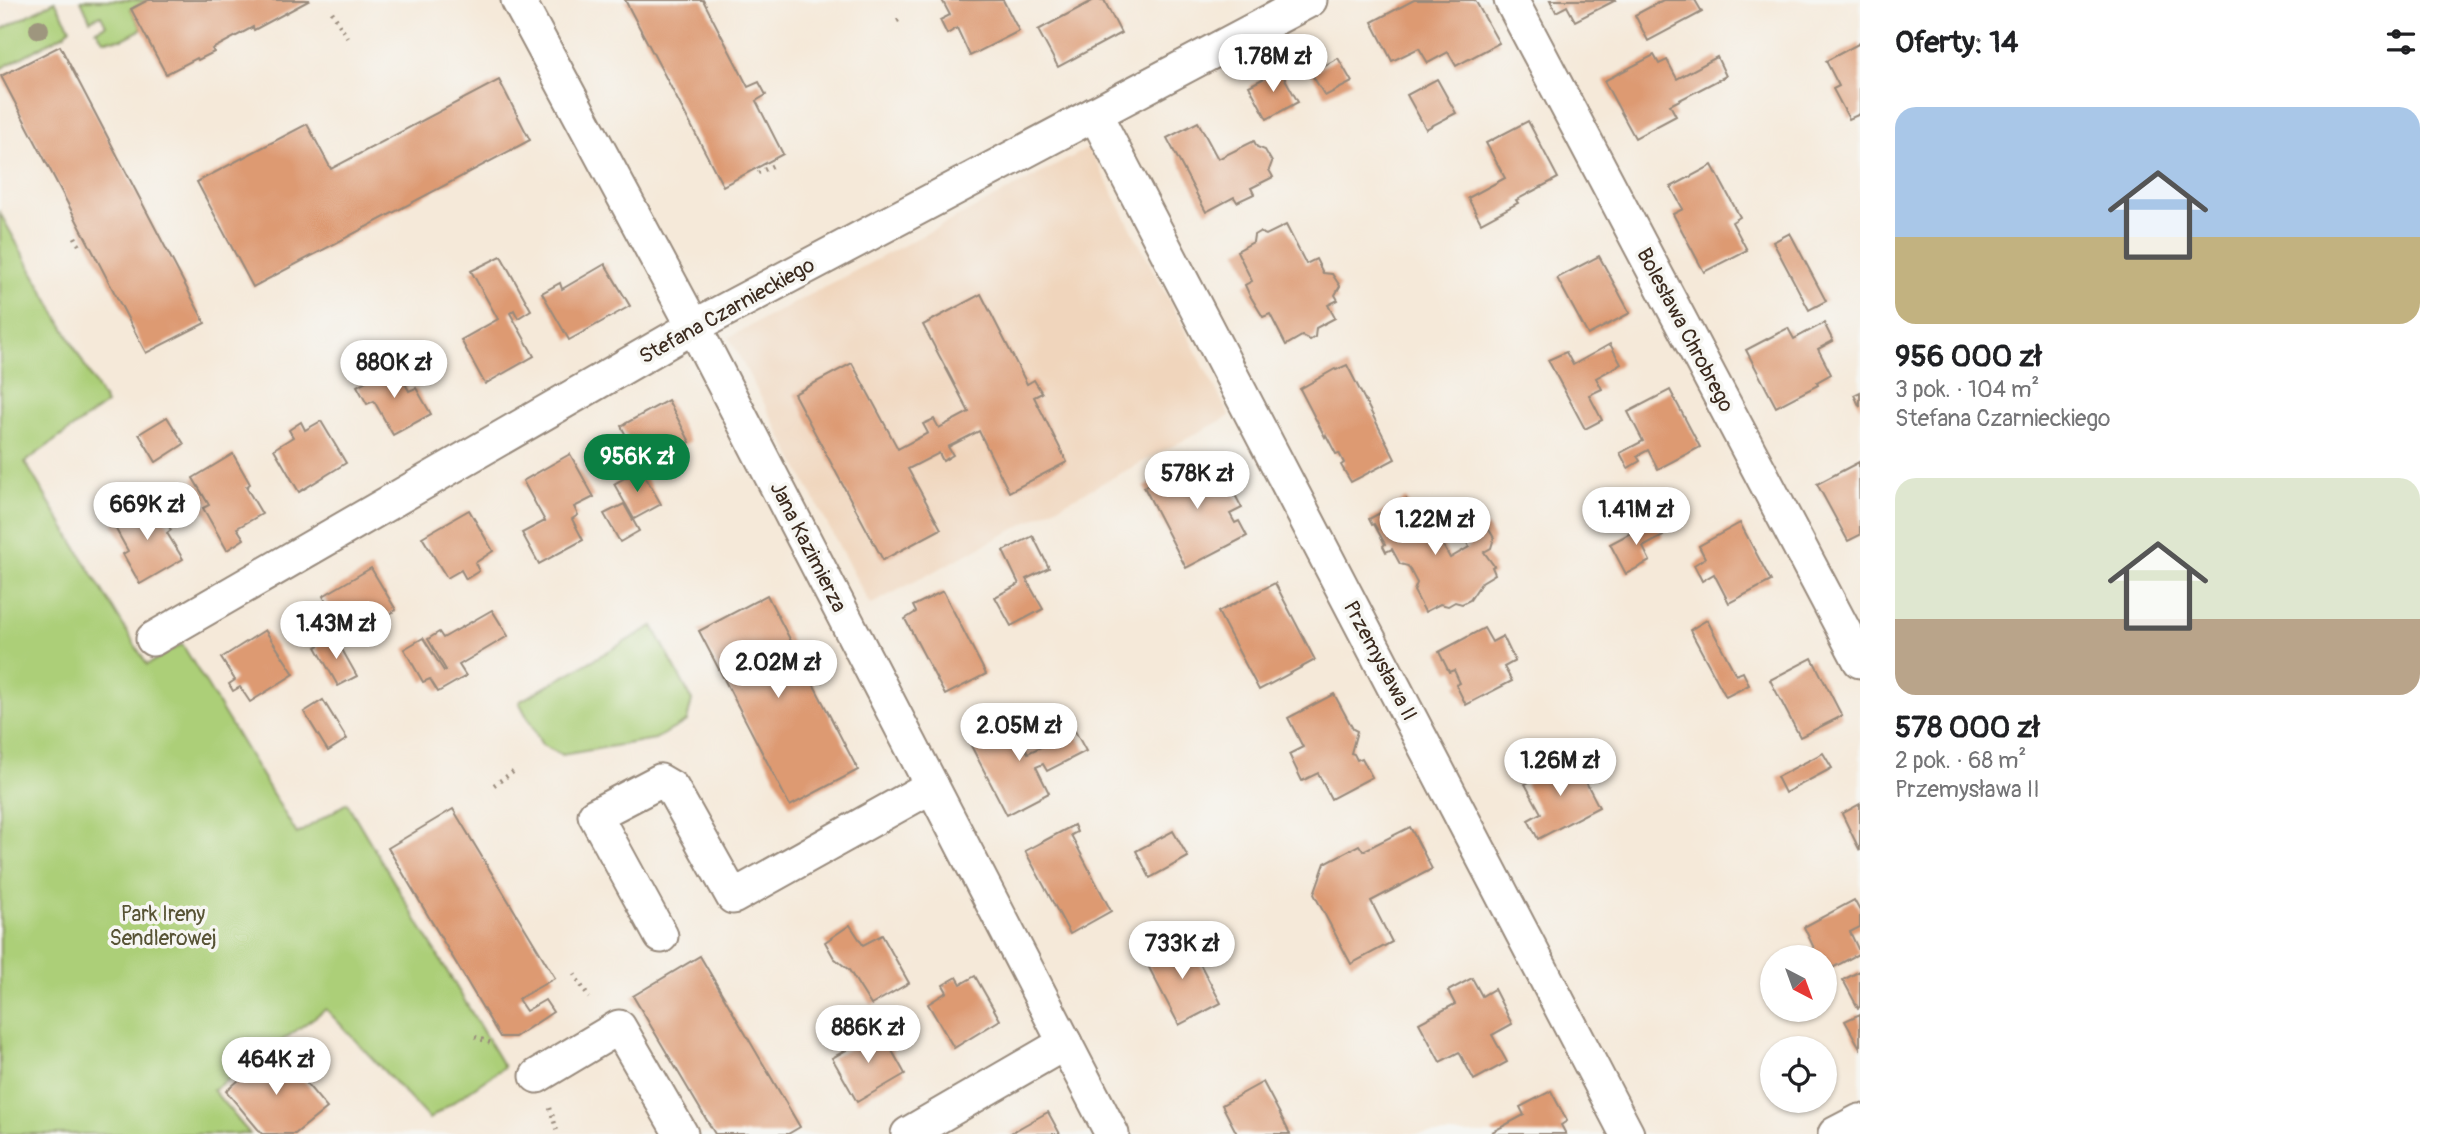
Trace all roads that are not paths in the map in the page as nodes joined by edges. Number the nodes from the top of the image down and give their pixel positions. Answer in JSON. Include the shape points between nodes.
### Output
{"nodes":[{"id":1,"x":518,"y":0,"type":"edge"},
{"id":2,"x":1310,"y":0,"type":"edge"},
{"id":3,"x":1511,"y":0,"type":"edge"},
{"id":4,"x":1095,"y":114,"type":"junction"},
{"id":5,"x":693,"y":327,"type":"junction"},
{"id":6,"x":153,"y":639,"type":"dead end"},
{"id":7,"x":1860,"y":661,"type":"edge"},
{"id":8,"x":932,"y":786,"type":"junction"},
{"id":9,"x":661,"y":936,"type":"dead end"},
{"id":10,"x":1065,"y":1043,"type":"junction"},
{"id":11,"x":542,"y":1088,"type":"road end"},
{"id":12,"x":1860,"y":1121,"type":"edge"},
{"id":13,"x":681,"y":1134,"type":"edge"},
{"id":14,"x":908,"y":1134,"type":"edge"},
{"id":15,"x":1112,"y":1134,"type":"edge"},
{"id":16,"x":1626,"y":1134,"type":"edge"},
{"id":17,"x":1835,"y":1134,"type":"edge"}],
"edges":[{"from":1,"to":5,"type":"street","name":"Jana Kazimierza"},
{"from":2,"to":4,"type":"street","name":"Stefana Czarnieckiego"},
{"from":3,"to":7,"type":"street","name":"Bolesława Chrobrego"},
{"from":4,"to":5,"type":"street","name":"Stefana Czarnieckiego"},
{"from":4,"to":16,"type":"street","name":"Przemysława II"},
{"from":5,"to":6,"type":"street","name":"Stefana Czarnieckiego"},
{"from":5,"to":8,"type":"street","name":"Jana Kazimierza"},
{"from":8,"to":9,"type":"street","via":[[733,897],[666,783],[660,781],[595,815]]},
{"from":8,"to":10,"type":"street","name":"Jana Kazimierza"},
{"from":10,"to":14,"type":"street"},
{"from":10,"to":15,"type":"street","name":"Jana Kazimierza"},
{"from":11,"to":13,"type":"street","via":[[619,1027]]},
{"from":12,"to":17,"type":"street"}]}
